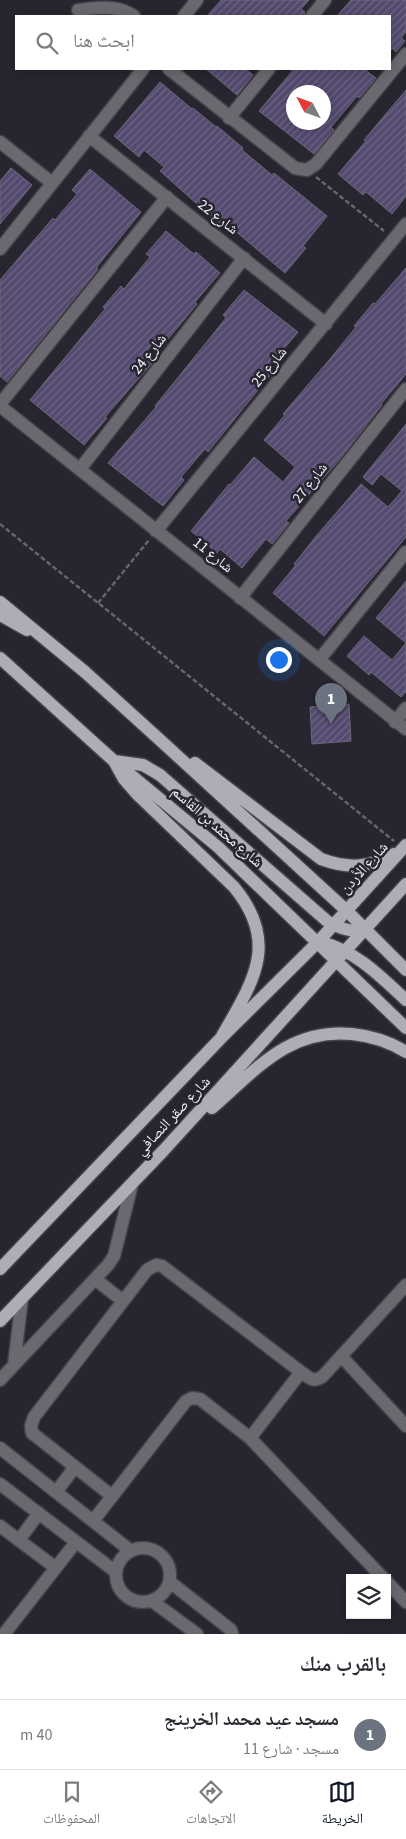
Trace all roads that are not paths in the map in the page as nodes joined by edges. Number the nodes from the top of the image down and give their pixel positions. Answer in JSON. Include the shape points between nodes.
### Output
{"nodes":[{"id":1,"x":197,"y":0,"type":"edge"},
{"id":2,"x":325,"y":0,"type":"edge"},
{"id":3,"x":78,"y":10,"type":"dead end"},
{"id":4,"x":132,"y":15,"type":"edge"},
{"id":5,"x":185,"y":15,"type":"edge"},
{"id":6,"x":313,"y":15,"type":"edge"},
{"id":7,"x":406,"y":54,"type":"edge"},
{"id":8,"x":142,"y":70,"type":"edge"},
{"id":9,"x":170,"y":70,"type":"edge"},
{"id":10,"x":268,"y":70,"type":"edge"},
{"id":11,"x":229,"y":118,"type":"junction"},
{"id":12,"x":90,"y":136,"type":"junction"},
{"id":13,"x":0,"y":142,"type":"edge"},
{"id":14,"x":52,"y":183,"type":"junction"},
{"id":15,"x":167,"y":197,"type":"junction"},
{"id":16,"x":406,"y":224,"type":"edge"},
{"id":17,"x":0,"y":249,"type":"edge"},
{"id":18,"x":244,"y":258,"type":"junction"},
{"id":19,"x":326,"y":324,"type":"junction"},
{"id":20,"x":406,"y":389,"type":"edge"},
{"id":21,"x":0,"y":405,"type":"edge"},
{"id":22,"x":80,"y":469,"type":"junction"},
{"id":23,"x":156,"y":531,"type":"junction"},
{"id":24,"x":406,"y":552,"type":"edge"},
{"id":25,"x":240,"y":598,"type":"junction"},
{"id":26,"x":0,"y":602,"type":"edge"},
{"id":27,"x":0,"y":615,"type":"edge"},
{"id":28,"x":41,"y":635,"type":"junction"},
{"id":29,"x":0,"y":658,"type":"edge"},
{"id":30,"x":319,"y":660,"type":"junction"},
{"id":31,"x":406,"y":708,"type":"edge"},
{"id":32,"x":395,"y":722,"type":"junction"},
{"id":33,"x":406,"y":729,"type":"edge"},
{"id":34,"x":160,"y":740,"type":"junction"},
{"id":35,"x":114,"y":761,"type":"junction"},
{"id":36,"x":405,"y":847,"type":"edge"},
{"id":37,"x":406,"y":884,"type":"edge"},
{"id":38,"x":347,"y":911,"type":"junction"},
{"id":39,"x":334,"y":925,"type":"junction"},
{"id":40,"x":366,"y":930,"type":"junction"},
{"id":41,"x":318,"y":942,"type":"junction"},
{"id":42,"x":342,"y":956,"type":"junction"},
{"id":43,"x":406,"y":970,"type":"edge"},
{"id":44,"x":406,"y":1000,"type":"edge"},
{"id":45,"x":406,"y":1028,"type":"edge"},
{"id":46,"x":221,"y":1038,"type":"junction"},
{"id":47,"x":406,"y":1052,"type":"edge"},
{"id":48,"x":163,"y":1151,"type":"junction"},
{"id":49,"x":132,"y":1184,"type":"junction"},
{"id":50,"x":0,"y":1269,"type":"edge"},
{"id":51,"x":95,"y":1279,"type":"junction"},
{"id":52,"x":406,"y":1285,"type":"edge"},
{"id":53,"x":22,"y":1298,"type":"junction"},
{"id":54,"x":123,"y":1301,"type":"junction"},
{"id":55,"x":0,"y":1321,"type":"edge"},
{"id":56,"x":341,"y":1356,"type":"junction"},
{"id":57,"x":14,"y":1365,"type":"junction"},
{"id":58,"x":301,"y":1372,"type":"junction"},
{"id":59,"x":0,"y":1380,"type":"edge"},
{"id":60,"x":406,"y":1426,"type":"edge"},
{"id":61,"x":250,"y":1438,"type":"junction"},
{"id":62,"x":0,"y":1448,"type":"edge"},
{"id":63,"x":75,"y":1467,"type":"junction"},
{"id":64,"x":0,"y":1484,"type":"edge"},
{"id":65,"x":56,"y":1492,"type":"junction"},
{"id":66,"x":112,"y":1496,"type":"junction"},
{"id":67,"x":39,"y":1513,"type":"junction"},
{"id":68,"x":93,"y":1521,"type":"junction"},
{"id":69,"x":0,"y":1526,"type":"edge"},
{"id":70,"x":19,"y":1540,"type":"junction"},
{"id":71,"x":76,"y":1542,"type":"junction"},
{"id":72,"x":131,"y":1551,"type":"junction"},
{"id":73,"x":56,"y":1568,"type":"junction"},
{"id":74,"x":116,"y":1572,"type":"junction"},
{"id":75,"x":379,"y":1574,"type":"edge"},
{"id":76,"x":170,"y":1582,"type":"junction"},
{"id":77,"x":391,"y":1586,"type":"edge"},
{"id":78,"x":152,"y":1601,"type":"junction"},
{"id":79,"x":406,"y":1602,"type":"edge"},
{"id":80,"x":4,"y":1634,"type":"edge"},
{"id":81,"x":197,"y":1634,"type":"edge"},
{"id":82,"x":232,"y":1634,"type":"edge"}],
"edges":[{"from":1,"to":5,"type":"street"},
{"from":2,"to":6,"type":"street"},
{"from":3,"to":4,"type":"street","via":[[107,7]]},
{"from":7,"to":11,"type":"street","via":[[316,164],[307,170],[295,168]]},
{"from":8,"to":12,"type":"street"},
{"from":9,"to":11,"type":"street"},
{"from":10,"to":11,"type":"street"},
{"from":12,"to":14,"type":"street"},
{"from":12,"to":15,"type":"street","name":"شارع 22"},
{"from":13,"to":14,"type":"street"},
{"from":14,"to":17,"type":"street"},
{"from":15,"to":18,"type":"street","name":"شارع 22"},
{"from":15,"to":21,"type":"street"},
{"from":16,"to":19,"type":"street","name":"شارع 25"},
{"from":18,"to":19,"type":"street","name":"شارع 22"},
{"from":18,"to":22,"type":"street","name":"شارع 24"},
{"from":19,"to":23,"type":"street","name":"شارع 25"},
{"from":20,"to":25,"type":"street","name":"شارع 27"},
{"from":21,"to":22,"type":"street","name":"شارع 11"},
{"from":22,"to":23,"type":"street","name":"شارع 11"},
{"from":23,"to":25,"type":"street","name":"شارع 11"},
{"from":24,"to":30,"type":"street"},
{"from":25,"to":30,"type":"street","name":"شارع 11"},
{"from":26,"to":28,"type":"main road","name":"شارع محمد بن القاسم"},
{"from":27,"to":28,"type":"main road"},
{"from":28,"to":34,"type":"main road","name":"شارع محمد بن القاسم"},
{"from":29,"to":35,"type":"main road","name":"شارع محمد بن القاسم"},
{"from":30,"to":32,"type":"street","name":"شارع 11"},
{"from":31,"to":32,"type":"street"},
{"from":32,"to":33,"type":"street","name":"شارع 11"},
{"from":34,"to":36,"type":"main road","via":[[321,859],[360,866],[385,859]]},
{"from":34,"to":38,"type":"main road","name":"شارع محمد بن القاسم"},
{"from":35,"to":39,"type":"main road","via":[[143,765],[160,775]]},
{"from":35,"to":41,"type":"main road","name":"شارع محمد بن القاسم","via":[[218,847]]},
{"from":35,"to":46,"type":"main road","via":[[130,788],[234,887],[252,914],[258,931],[258,964],[253,980]]},
{"from":36,"to":38,"type":"main road","name":"شارع الأردن"},
{"from":37,"to":40,"type":"main road"},
{"from":38,"to":39,"type":"main road","name":"شارع صقر النصافي"},
{"from":38,"to":40,"type":"main road","name":"شارع محمد بن القاسم"},
{"from":39,"to":40,"type":"main road","via":[[355,932]]},
{"from":39,"to":41,"type":"main road","name":"شارع صقر النصافي"},
{"from":40,"to":42,"type":"main road","name":"شارع صقر النصافي"},
{"from":40,"to":43,"type":"main road","name":"شارع محمد بن القاسم"},
{"from":41,"to":42,"type":"main road","name":"شارع محمد بن القاسم"},
{"from":41,"to":46,"type":"main road","name":"شارع صقر النصافي"},
{"from":42,"to":44,"type":"main road","via":[[370,967]]},
{"from":42,"to":45,"type":"main road","name":"شارع محمد بن القاسم"},
{"from":42,"to":48,"type":"main road","name":"شارع صقر النصافي"},
{"from":46,"to":50,"type":"main road","name":"شارع صقر النصافي"},
{"from":47,"to":48,"type":"main road","via":[[357,1034],[328,1033],[295,1042],[264,1062]]},
{"from":48,"to":49,"type":"main road","name":"شارع صقر النصافي"},
{"from":49,"to":51,"type":"street","via":[[114,1256]]},
{"from":49,"to":53,"type":"main road","name":"شارع صقر النصافي"},
{"from":51,"to":54,"type":"street"},
{"from":51,"to":57,"type":"street"},
{"from":52,"to":56,"type":"street"},
{"from":53,"to":55,"type":"main road","name":"شارع صقر النصافي"},
{"from":53,"to":57,"type":"street"},
{"from":54,"to":58,"type":"street","via":[[147,1270],[156,1265],[162,1266]]},
{"from":54,"to":63,"type":"street","via":[[34,1417],[31,1426],[32,1433]]},
{"from":56,"to":58,"type":"street","via":[[317,1380]]},
{"from":56,"to":60,"type":"street"},
{"from":57,"to":59,"type":"street"},
{"from":58,"to":61,"type":"street"},
{"from":61,"to":66,"type":"street","via":[[200,1399],[192,1398]]},
{"from":61,"to":75,"type":"street"},
{"from":62,"to":65,"type":"street"},
{"from":63,"to":65,"type":"street"},
{"from":63,"to":66,"type":"street"},
{"from":64,"to":67,"type":"street"},
{"from":65,"to":68,"type":"street"},
{"from":66,"to":68,"type":"street"},
{"from":67,"to":70,"type":"street"},
{"from":67,"to":71,"type":"street"},
{"from":68,"to":72,"type":"street"},
{"from":69,"to":70,"type":"street"},
{"from":70,"to":73,"type":"street"},
{"from":71,"to":73,"type":"street"},
{"from":71,"to":74,"type":"street"},
{"from":72,"to":74,"type":"street"},
{"from":72,"to":76,"type":"street","via":[[151,1549],[160,1554],[167,1562]]},
{"from":73,"to":80,"type":"street"},
{"from":74,"to":78,"type":"street","via":[[122,1593],[131,1600]]},
{"from":76,"to":78,"type":"street","via":[[166,1590]]},
{"from":76,"to":82,"type":"street"},
{"from":77,"to":79,"type":"street"},
{"from":78,"to":81,"type":"street"}]}
